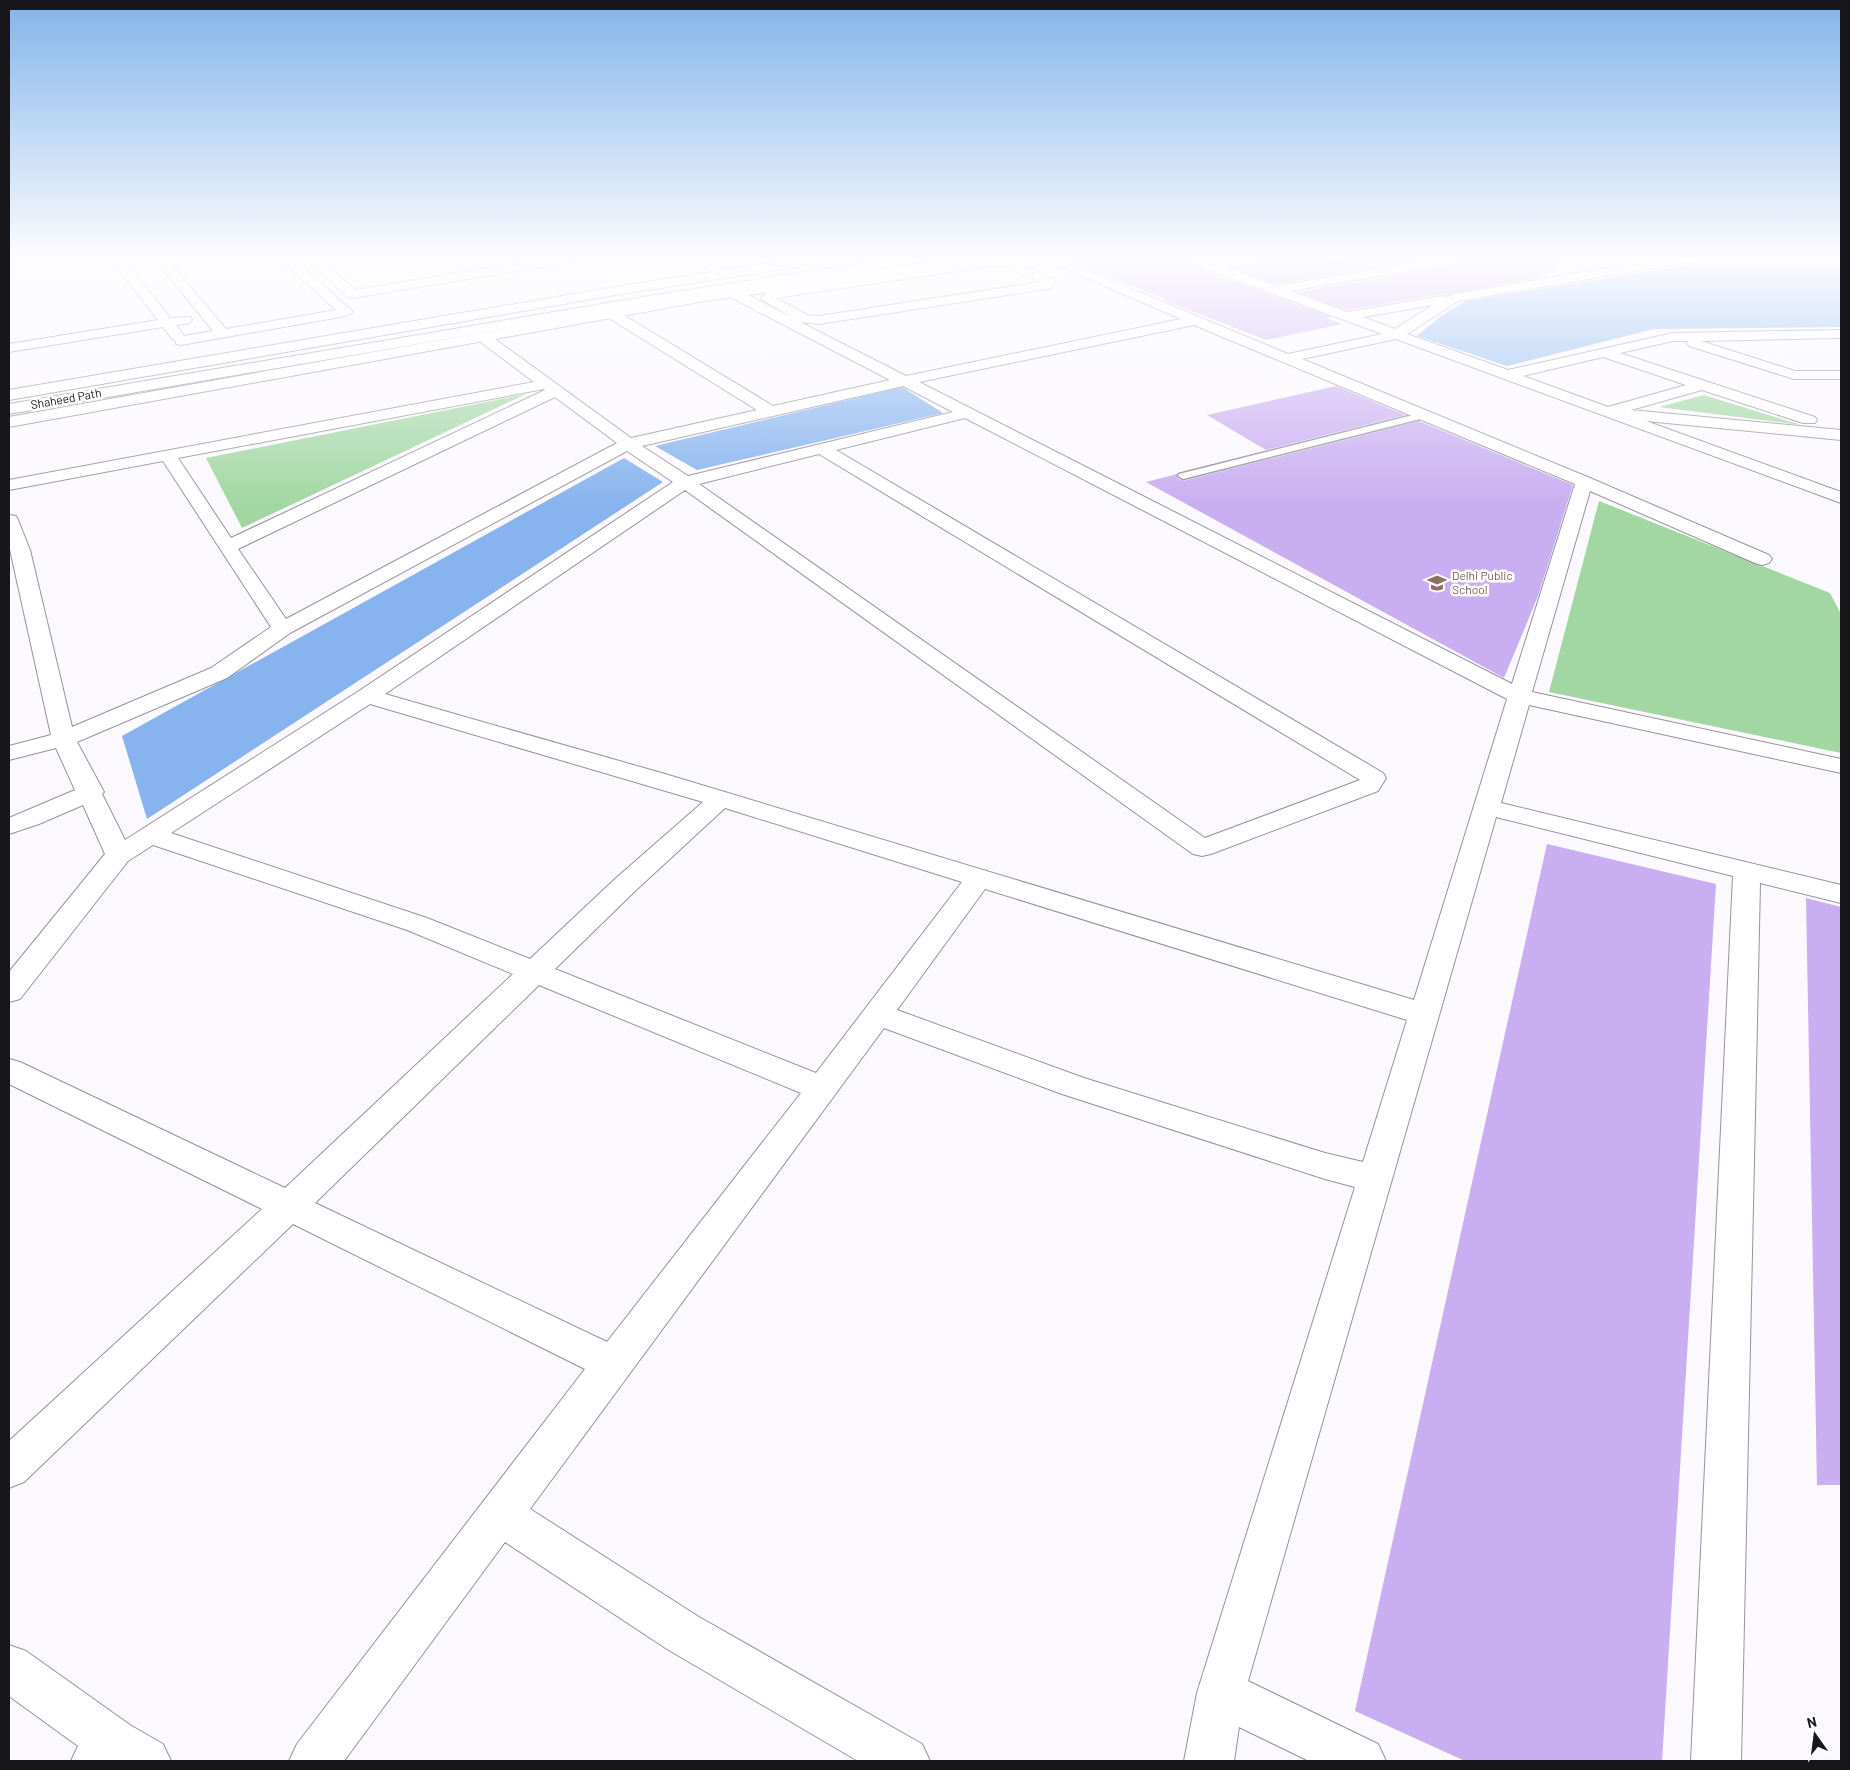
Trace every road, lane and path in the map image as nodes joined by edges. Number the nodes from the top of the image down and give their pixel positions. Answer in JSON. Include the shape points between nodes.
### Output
{"nodes":[{"id":1,"x":56,"y":341,"type":"edge"},
{"id":2,"x":180,"y":341,"type":"edge"},
{"id":3,"x":201,"y":341,"type":"edge"},
{"id":4,"x":331,"y":341,"type":"edge"},
{"id":5,"x":362,"y":341,"type":"edge"},
{"id":6,"x":411,"y":341,"type":"edge"},
{"id":7,"x":463,"y":341,"type":"edge"},
{"id":8,"x":488,"y":341,"type":"edge"},
{"id":9,"x":655,"y":341,"type":"edge"},
{"id":10,"x":826,"y":341,"type":"edge"},
{"id":11,"x":1098,"y":341,"type":"edge"},
{"id":12,"x":1246,"y":341,"type":"edge"},
{"id":13,"x":1370,"y":341,"type":"edge"},
{"id":14,"x":1411,"y":341,"type":"edge"},
{"id":15,"x":1656,"y":341,"type":"edge"},
{"id":16,"x":1684,"y":341,"type":"edge"},
{"id":17,"x":9,"y":348,"type":"edge"},
{"id":18,"x":1602,"y":352,"type":"junction"},
{"id":19,"x":1288,"y":358,"type":"junction"},
{"id":20,"x":217,"y":360,"type":"junction"},
{"id":21,"x":197,"y":363,"type":"junction"},
{"id":22,"x":1506,"y":375,"type":"junction"},
{"id":23,"x":1794,"y":375,"type":"junction"},
{"id":24,"x":1841,"y":375,"type":"edge"},
{"id":25,"x":904,"y":381,"type":"junction"},
{"id":26,"x":1702,"y":385,"type":"junction"},
{"id":27,"x":551,"y":387,"type":"junction"},
{"id":28,"x":1841,"y":390,"type":"edge"},
{"id":29,"x":9,"y":395,"type":"edge"},
{"id":30,"x":9,"y":400,"type":"edge"},
{"id":31,"x":9,"y":409,"type":"edge"},
{"id":32,"x":770,"y":411,"type":"junction"},
{"id":33,"x":1606,"y":412,"type":"junction"},
{"id":34,"x":967,"y":413,"type":"junction"},
{"id":35,"x":1425,"y":415,"type":"junction"},
{"id":36,"x":9,"y":422,"type":"edge"},
{"id":37,"x":1841,"y":431,"type":"edge"},
{"id":38,"x":1841,"y":435,"type":"edge"},
{"id":39,"x":628,"y":444,"type":"junction"},
{"id":40,"x":822,"y":448,"type":"junction"},
{"id":41,"x":168,"y":456,"type":"junction"},
{"id":42,"x":1183,"y":476,"type":"dead end"},
{"id":43,"x":685,"y":482,"type":"junction"},
{"id":44,"x":1584,"y":482,"type":"junction"},
{"id":45,"x":9,"y":485,"type":"edge"},
{"id":46,"x":1841,"y":498,"type":"edge"},
{"id":47,"x":9,"y":520,"type":"edge"},
{"id":48,"x":227,"y":547,"type":"junction"},
{"id":49,"x":1762,"y":559,"type":"dead end"},
{"id":50,"x":283,"y":629,"type":"junction"},
{"id":51,"x":367,"y":696,"type":"junction"},
{"id":52,"x":1519,"y":696,"type":"junction"},
{"id":53,"x":64,"y":739,"type":"junction"},
{"id":54,"x":9,"y":753,"type":"edge"},
{"id":55,"x":1841,"y":766,"type":"edge"},
{"id":56,"x":91,"y":792,"type":"junction"},
{"id":57,"x":721,"y":799,"type":"junction"},
{"id":58,"x":1486,"y":807,"type":"junction"},
{"id":59,"x":9,"y":826,"type":"edge"},
{"id":60,"x":150,"y":835,"type":"junction"},
{"id":61,"x":119,"y":855,"type":"junction"},
{"id":62,"x":1747,"y":871,"type":"junction"},
{"id":63,"x":979,"y":878,"type":"junction"},
{"id":64,"x":1841,"y":894,"type":"edge"},
{"id":65,"x":534,"y":971,"type":"junction"},
{"id":66,"x":9,"y":992,"type":"edge"},
{"id":67,"x":878,"y":1014,"type":"junction"},
{"id":68,"x":1424,"y":1014,"type":"junction"},
{"id":69,"x":9,"y":1070,"type":"edge"},
{"id":70,"x":823,"y":1088,"type":"junction"},
{"id":71,"x":1375,"y":1178,"type":"junction"},
{"id":72,"x":287,"y":1205,"type":"junction"},
{"id":73,"x":613,"y":1364,"type":"junction"},
{"id":74,"x":9,"y":1468,"type":"edge"},
{"id":75,"x":500,"y":1514,"type":"junction"},
{"id":76,"x":9,"y":1668,"type":"edge"},
{"id":77,"x":1221,"y":1693,"type":"junction"},
{"id":78,"x":119,"y":1755,"type":"edge"},
{"id":79,"x":314,"y":1761,"type":"edge"},
{"id":80,"x":905,"y":1761,"type":"edge"},
{"id":81,"x":1209,"y":1761,"type":"edge"},
{"id":82,"x":1360,"y":1761,"type":"edge"},
{"id":83,"x":1716,"y":1761,"type":"edge"}],
"edges":[{"from":1,"to":17,"type":"main road"},
{"from":2,"to":21,"type":"main road"},
{"from":3,"to":20,"type":"main road"},
{"from":4,"to":20,"type":"main road"},
{"from":5,"to":30,"type":"main road","name":"Shaheed Path"},
{"from":6,"to":31,"type":"main road","name":"Shaheed Path"},
{"from":7,"to":36,"type":"main road"},
{"from":8,"to":27,"type":"main road"},
{"from":9,"to":32,"type":"main road"},
{"from":10,"to":25,"type":"main road"},
{"from":11,"to":25,"type":"main road"},
{"from":12,"to":19,"type":"main road"},
{"from":13,"to":19,"type":"main road"},
{"from":14,"to":22,"type":"main road"},
{"from":15,"to":18,"type":"main road"},
{"from":16,"to":23,"type":"main road"},
{"from":18,"to":22,"type":"main road"},
{"from":18,"to":26,"type":"main road"},
{"from":19,"to":35,"type":"main road"},
{"from":20,"to":21,"type":"main road"},
{"from":21,"to":29,"type":"main road"},
{"from":22,"to":33,"type":"main road"},
{"from":23,"to":24,"type":"main road"},
{"from":23,"to":28,"type":"main road"},
{"from":25,"to":32,"type":"main road"},
{"from":25,"to":34,"type":"main road"},
{"from":26,"to":33,"type":"main road"},
{"from":26,"to":37,"type":"main road"},
{"from":27,"to":39,"type":"main road"},
{"from":27,"to":41,"type":"main road"},
{"from":27,"to":48,"type":"main road"},
{"from":32,"to":39,"type":"main road"},
{"from":33,"to":38,"type":"main road"},
{"from":33,"to":46,"type":"main road"},
{"from":34,"to":40,"type":"main road"},
{"from":34,"to":52,"type":"main road"},
{"from":35,"to":42,"type":"lane"},
{"from":35,"to":44,"type":"main road"},
{"from":39,"to":43,"type":"main road"},
{"from":39,"to":50,"type":"main road"},
{"from":40,"to":43,"type":"main road"},
{"from":40,"to":43,"type":"main road","via":[[1374,778],[1369,786],[1202,848]]},
{"from":41,"to":45,"type":"main road"},
{"from":41,"to":48,"type":"main road"},
{"from":43,"to":51,"type":"main road"},
{"from":44,"to":49,"type":"main road"},
{"from":44,"to":52,"type":"main road"},
{"from":47,"to":53,"type":"main road","via":[[20,550]]},
{"from":48,"to":50,"type":"main road"},
{"from":50,"to":53,"type":"main road","via":[[219,673]]},
{"from":51,"to":57,"type":"main road"},
{"from":51,"to":60,"type":"main road"},
{"from":52,"to":55,"type":"main road"},
{"from":52,"to":58,"type":"main road"},
{"from":53,"to":54,"type":"main road"},
{"from":53,"to":56,"type":"main road"},
{"from":56,"to":59,"type":"main road"},
{"from":56,"to":61,"type":"main road"},
{"from":57,"to":63,"type":"main road"},
{"from":57,"to":65,"type":"main road"},
{"from":58,"to":62,"type":"main road"},
{"from":58,"to":68,"type":"main road"},
{"from":60,"to":61,"type":"main road"},
{"from":60,"to":65,"type":"main road","via":[[417,924]]},
{"from":61,"to":66,"type":"main road"},
{"from":62,"to":64,"type":"main road"},
{"from":62,"to":83,"type":"main road"},
{"from":63,"to":67,"type":"main road"},
{"from":63,"to":68,"type":"main road"},
{"from":65,"to":70,"type":"main road"},
{"from":65,"to":72,"type":"main road"},
{"from":67,"to":70,"type":"main road"},
{"from":67,"to":71,"type":"main road","via":[[1073,1086],[1325,1166]]},
{"from":68,"to":71,"type":"main road"},
{"from":69,"to":72,"type":"main road"},
{"from":70,"to":73,"type":"main road"},
{"from":71,"to":77,"type":"main road"},
{"from":72,"to":73,"type":"main road"},
{"from":72,"to":74,"type":"main road"},
{"from":73,"to":75,"type":"main road"},
{"from":75,"to":79,"type":"main road"},
{"from":75,"to":80,"type":"main road","via":[[683,1633]]},
{"from":76,"to":78,"type":"main road"},
{"from":77,"to":81,"type":"main road"},
{"from":77,"to":82,"type":"main road"}]}
